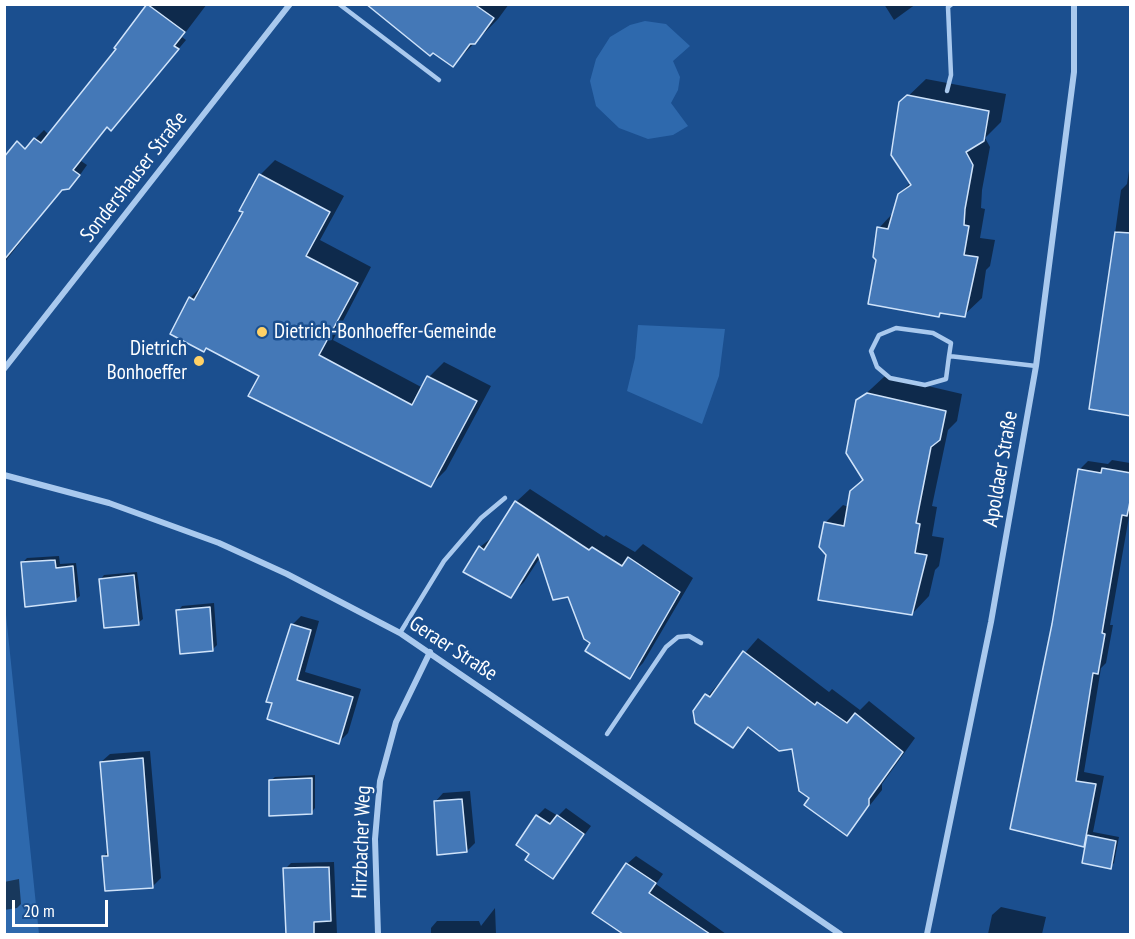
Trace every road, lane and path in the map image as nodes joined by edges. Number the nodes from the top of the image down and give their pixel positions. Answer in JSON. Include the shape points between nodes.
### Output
{"nodes":[{"id":1,"x":290,"y":4,"type":"edge"},
{"id":2,"x":339,"y":4,"type":"edge"},
{"id":3,"x":952,"y":4,"type":"edge"},
{"id":4,"x":1074,"y":4,"type":"edge"},
{"id":5,"x":439,"y":80,"type":"dead end"},
{"id":6,"x":947,"y":91,"type":"dead end"},
{"id":7,"x":949,"y":356,"type":"junction"},
{"id":8,"x":1036,"y":366,"type":"junction"},
{"id":9,"x":4,"y":369,"type":"edge"},
{"id":10,"x":4,"y":475,"type":"edge"},
{"id":11,"x":505,"y":498,"type":"dead end"},
{"id":12,"x":400,"y":633,"type":"junction"},
{"id":13,"x":701,"y":644,"type":"dead end"},
{"id":14,"x":430,"y":652,"type":"junction"},
{"id":15,"x":607,"y":734,"type":"dead end"},
{"id":16,"x":378,"y":934,"type":"edge"},
{"id":17,"x":840,"y":934,"type":"edge"},
{"id":18,"x":927,"y":934,"type":"edge"}],
"edges":[{"from":1,"to":9,"type":"street","name":"Sondershauser Straße"},
{"from":2,"to":5,"type":"lane"},
{"from":3,"to":6,"type":"lane","via":[[948,7],[951,75]]},
{"from":4,"to":8,"type":"street","name":"Apoldaer Straße","via":[[1074,72]]},
{"from":7,"to":7,"type":"lane","via":[[951,344],[933,333],[896,328],[879,335],[871,351],[877,367],[890,378],[925,385],[946,379]]},
{"from":7,"to":8,"type":"lane"},
{"from":8,"to":18,"type":"street","name":"Apoldaer Straße","via":[[991,622]]},
{"from":10,"to":12,"type":"street","name":"Geraer Straße","via":[[109,503],[219,543]]},
{"from":11,"to":12,"type":"lane","via":[[481,518],[444,561]]},
{"from":12,"to":14,"type":"street","name":"Geraer Straße"},
{"from":13,"to":15,"type":"lane","via":[[689,636],[678,637],[666,647]]},
{"from":14,"to":16,"type":"street","name":"Hirzbacher Weg","via":[[396,722],[380,781],[375,839]]},
{"from":14,"to":17,"type":"street","name":"Geraer Straße"}]}
